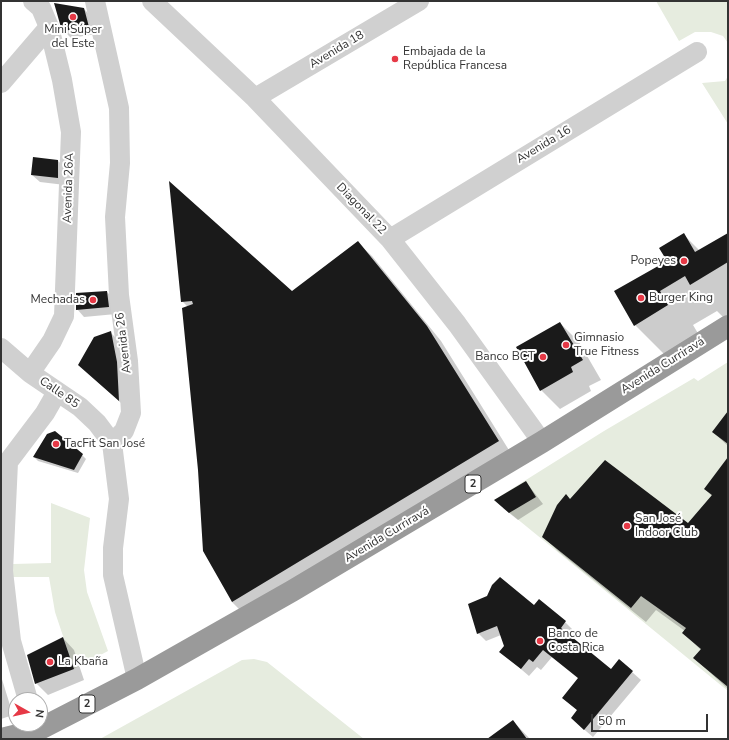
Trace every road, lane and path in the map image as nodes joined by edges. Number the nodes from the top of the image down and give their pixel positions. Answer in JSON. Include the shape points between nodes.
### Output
{"nodes":[{"id":1,"x":33,"y":1,"type":"edge"},
{"id":2,"x":95,"y":1,"type":"edge"},
{"id":3,"x":152,"y":1,"type":"edge"},
{"id":4,"x":419,"y":1,"type":"edge"},
{"id":5,"x":49,"y":27,"type":"junction"},
{"id":6,"x":697,"y":52,"type":"dead end"},
{"id":7,"x":1,"y":83,"type":"edge"},
{"id":8,"x":256,"y":98,"type":"junction"},
{"id":9,"x":390,"y":239,"type":"junction"},
{"id":10,"x":728,"y":326,"type":"edge"},
{"id":11,"x":1,"y":348,"type":"edge"},
{"id":12,"x":30,"y":373,"type":"junction"},
{"id":13,"x":57,"y":392,"type":"junction"},
{"id":14,"x":542,"y":442,"type":"junction"},
{"id":15,"x":112,"y":443,"type":"junction"},
{"id":16,"x":5,"y":461,"type":"edge"},
{"id":17,"x":2,"y":571,"type":"edge"},
{"id":18,"x":137,"y":678,"type":"junction"},
{"id":19,"x":26,"y":692,"type":"edge"},
{"id":20,"x":48,"y":723,"type":"edge"},
{"id":21,"x":29,"y":732,"type":"edge"},
{"id":22,"x":1,"y":739,"type":"edge"}],
"edges":[{"from":1,"to":5,"type":"street","name":"Avenida 26A","via":[[41,8]]},
{"from":2,"to":15,"type":"street","name":"Avenida 26","via":[[119,108],[120,163],[115,217],[119,295],[128,361],[131,414],[124,431]]},
{"from":3,"to":8,"type":"street","name":"Diagonal 22"},
{"from":4,"to":8,"type":"street","name":"Avenida 18"},
{"from":5,"to":7,"type":"street"},
{"from":5,"to":12,"type":"street","name":"Avenida 26A","via":[[71,132],[67,284],[64,316],[52,341]]},
{"from":6,"to":9,"type":"street","name":"Avenida 16"},
{"from":8,"to":9,"type":"street","name":"Diagonal 22"},
{"from":9,"to":14,"type":"street","name":"Diagonal 22","via":[[457,324]]},
{"from":10,"to":14,"type":"highway","name":"Avenida Curriravá","number":"2"},
{"from":11,"to":12,"type":"street","name":"Calle 85"},
{"from":12,"to":13,"type":"street","name":"Calle 85"},
{"from":13,"to":15,"type":"street","name":"Calle 85","via":[[80,407],[97,423]]},
{"from":13,"to":16,"type":"street","via":[[45,413]]},
{"from":14,"to":18,"type":"highway","name":"Avenida Curriravá","number":"2","via":[[292,591]]},
{"from":15,"to":18,"type":"street","via":[[119,499],[113,548],[113,575]]},
{"from":16,"to":17,"type":"street"},
{"from":17,"to":19,"type":"street","via":[[11,641]]},
{"from":18,"to":20,"type":"highway","name":"Avenida Curriravá","number":"2"},
{"from":21,"to":22,"type":"highway","name":"Avenida Curriravá","number":"2"}]}
